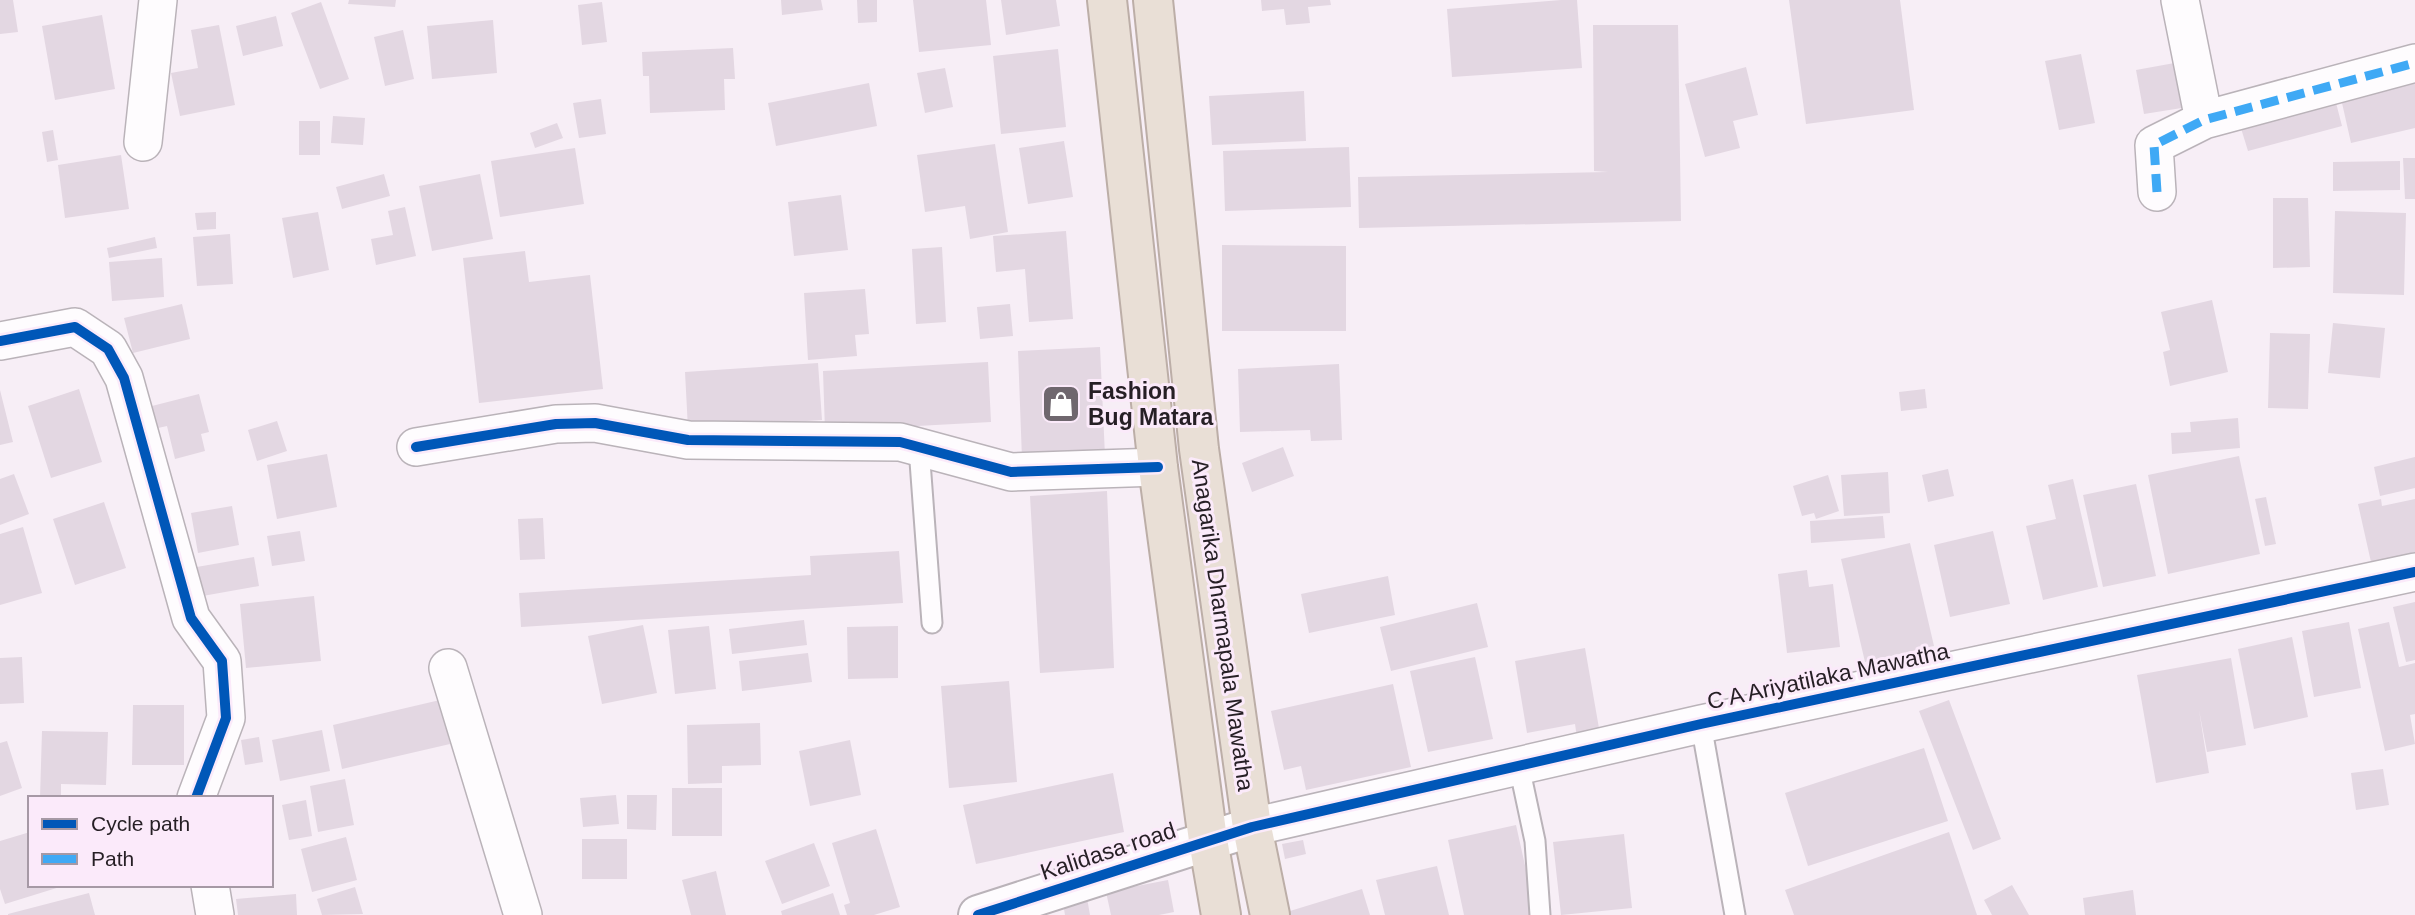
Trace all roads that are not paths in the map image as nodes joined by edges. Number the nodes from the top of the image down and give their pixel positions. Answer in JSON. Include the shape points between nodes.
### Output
{"nodes":[{"id":1,"x":158,"y":0,"type":"edge"},
{"id":2,"x":1107,"y":0,"type":"edge"},
{"id":3,"x":1153,"y":0,"type":"edge"},
{"id":4,"x":2180,"y":0,"type":"edge"},
{"id":5,"x":2415,"y":63,"type":"edge"},
{"id":6,"x":2204,"y":120,"type":"junction"},
{"id":7,"x":143,"y":142,"type":"dead end"},
{"id":8,"x":2157,"y":192,"type":"dead end"},
{"id":9,"x":0,"y":341,"type":"edge"},
{"id":10,"x":416,"y":447,"type":"dead end"},
{"id":11,"x":919,"y":448,"type":"junction"},
{"id":12,"x":1158,"y":467,"type":"junction"},
{"id":13,"x":2415,"y":572,"type":"edge"},
{"id":14,"x":932,"y":623,"type":"dead end"},
{"id":15,"x":448,"y":668,"type":"dead end"},
{"id":16,"x":1701,"y":724,"type":"junction"},
{"id":17,"x":1520,"y":766,"type":"junction"},
{"id":18,"x":197,"y":796,"type":"edge"},
{"id":19,"x":1252,"y":827,"type":"junction"},
{"id":20,"x":1208,"y":840,"type":"junction"},
{"id":21,"x":210,"y":887,"type":"edge"},
{"id":22,"x":215,"y":915,"type":"edge"},
{"id":23,"x":523,"y":915,"type":"edge"},
{"id":24,"x":978,"y":915,"type":"edge"},
{"id":25,"x":1222,"y":915,"type":"edge"},
{"id":26,"x":1270,"y":915,"type":"edge"},
{"id":27,"x":1540,"y":915,"type":"edge"},
{"id":28,"x":1735,"y":915,"type":"edge"}],
"edges":[{"from":1,"to":7,"type":"street"},
{"from":2,"to":12,"type":"highway","name":"Anagarika Dharmapala Mawatha"},
{"from":3,"to":19,"type":"highway","name":"Anagarika Dharmapala Mawatha","via":[[1199,450]]},
{"from":4,"to":6,"type":"street"},
{"from":5,"to":6,"type":"street"},
{"from":6,"to":8,"type":"street","via":[[2154,145]]},
{"from":9,"to":18,"type":"street","via":[[75,327],[108,349],[124,378],[191,618],[222,661],[226,718]]},
{"from":10,"to":11,"type":"street","via":[[595,422],[688,440],[900,442]]},
{"from":11,"to":12,"type":"street","via":[[1011,472]]},
{"from":11,"to":14,"type":"lane"},
{"from":12,"to":20,"type":"highway","name":"Anagarika Dharmapala Mawatha"},
{"from":13,"to":16,"type":"street","name":"C A Ariyatilaka Mawatha"},
{"from":15,"to":23,"type":"street"},
{"from":16,"to":17,"type":"street","name":"C A Ariyatilaka Mawatha"},
{"from":16,"to":28,"type":"lane"},
{"from":17,"to":19,"type":"street","name":"C A Ariyatilaka Mawatha"},
{"from":17,"to":27,"type":"lane","via":[[1535,841]]},
{"from":19,"to":20,"type":"street","name":"Kalidasa road"},
{"from":19,"to":26,"type":"highway","name":"Anagarika Dharmapala Mawatha"},
{"from":20,"to":24,"type":"street","name":"Kalidasa road"},
{"from":20,"to":25,"type":"highway","name":"Anagarika Dharmapala Mawatha"},
{"from":21,"to":22,"type":"street"}]}
